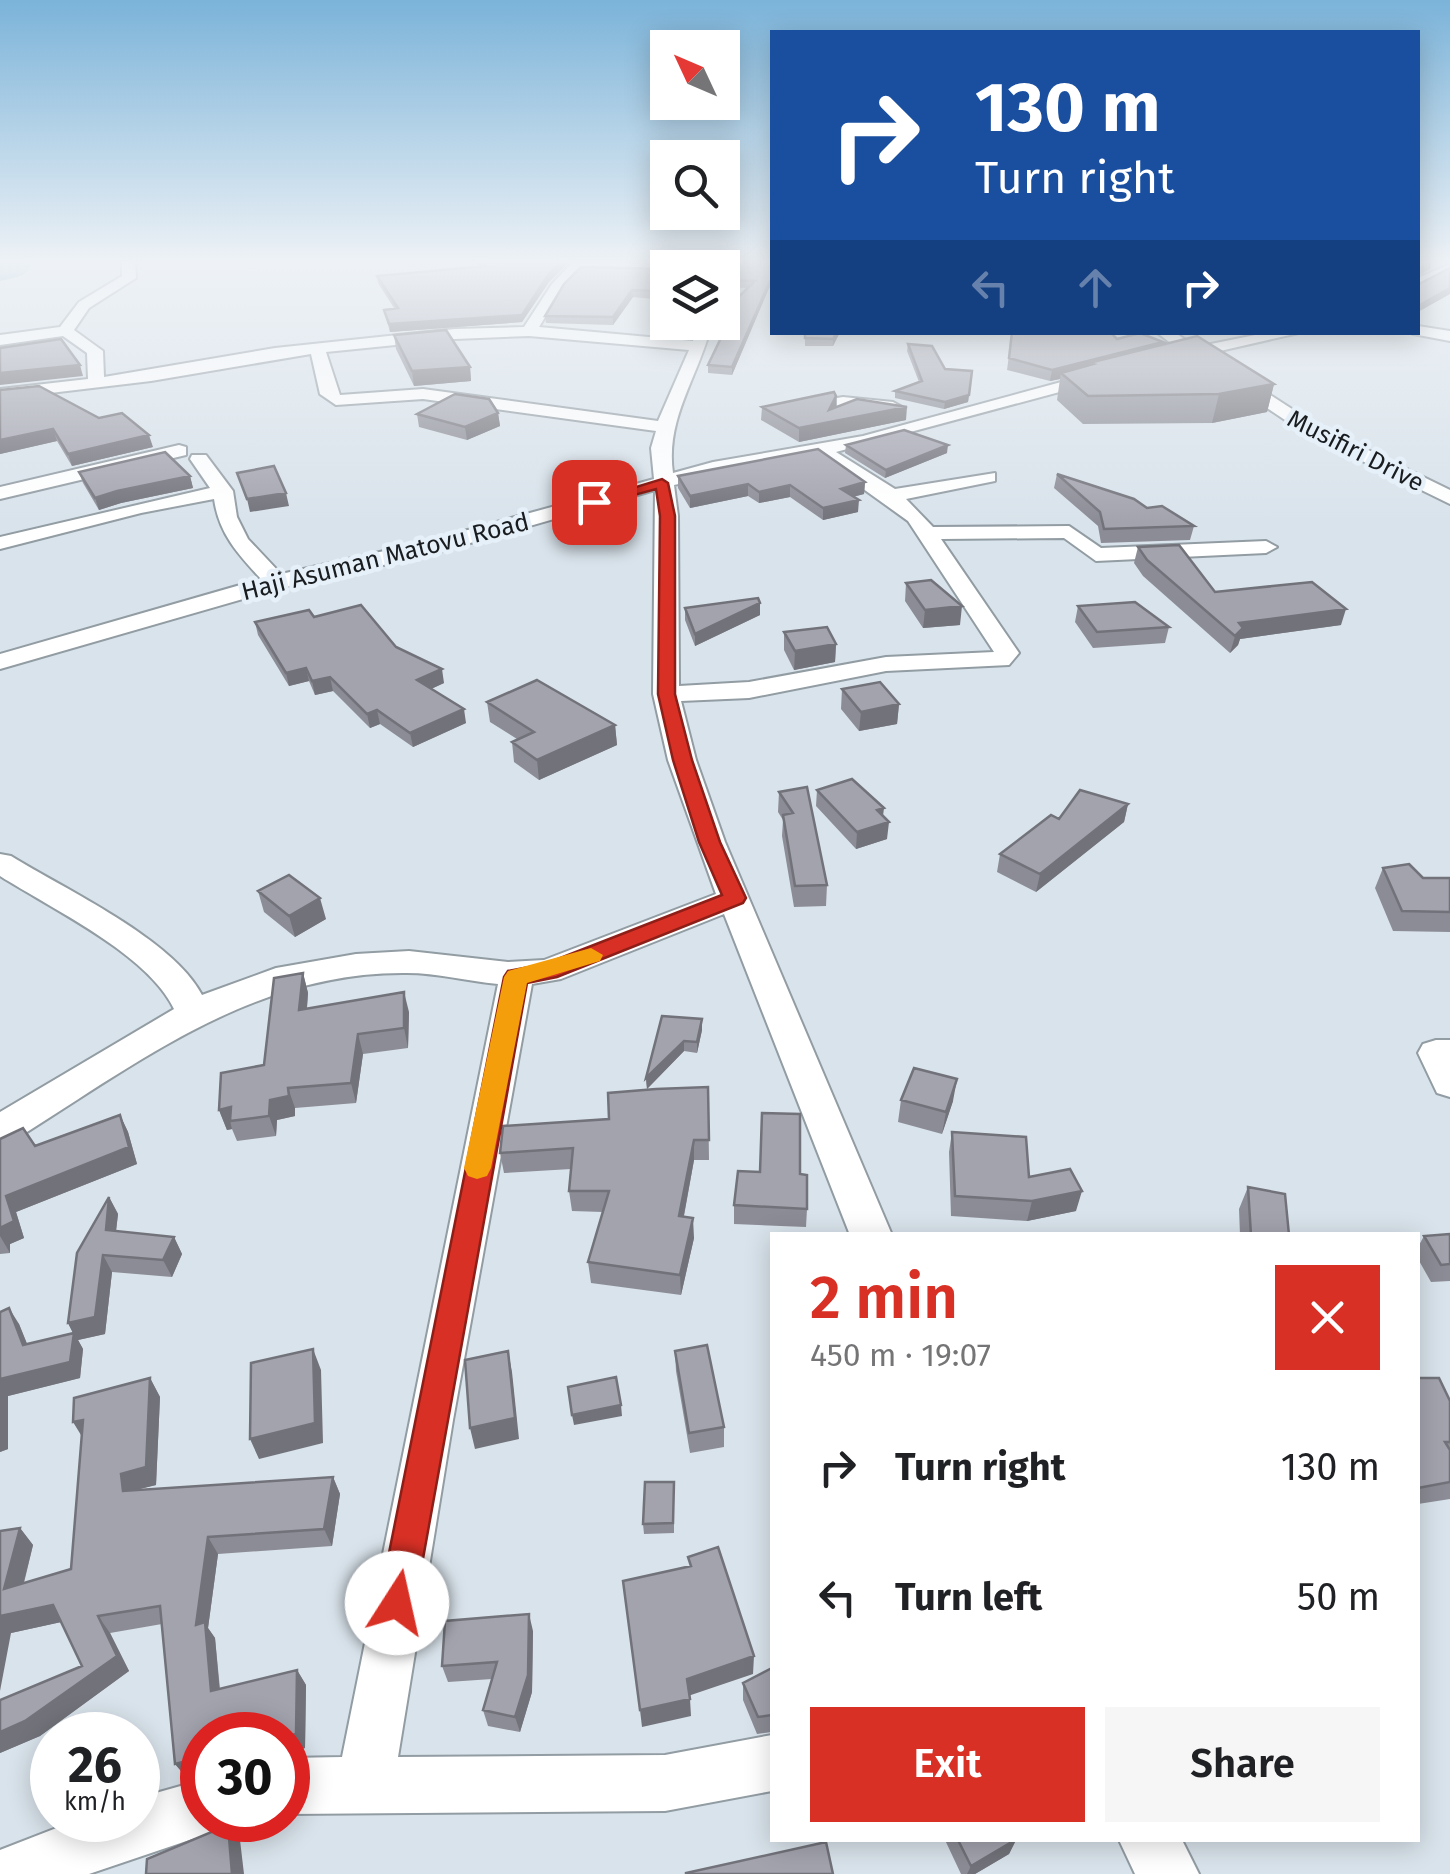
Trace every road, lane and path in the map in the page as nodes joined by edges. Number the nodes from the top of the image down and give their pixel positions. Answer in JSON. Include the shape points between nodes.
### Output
{"nodes":[{"id":1,"x":91,"y":347,"type":"edge"},
{"id":2,"x":322,"y":347,"type":"edge"},
{"id":3,"x":696,"y":347,"type":"edge"},
{"id":4,"x":1185,"y":347,"type":"edge"},
{"id":5,"x":1216,"y":347,"type":"edge"},
{"id":6,"x":317,"y":348,"type":"junction"},
{"id":7,"x":1192,"y":352,"type":"junction"},
{"id":8,"x":1158,"y":360,"type":"edge"},
{"id":9,"x":1125,"y":369,"type":"edge"},
{"id":10,"x":96,"y":382,"type":"junction"},
{"id":11,"x":0,"y":394,"type":"edge"},
{"id":12,"x":842,"y":402,"type":"edge"},
{"id":13,"x":946,"y":419,"type":"junction"},
{"id":14,"x":665,"y":428,"type":"junction"},
{"id":15,"x":818,"y":450,"type":"junction"},
{"id":16,"x":988,"y":477,"type":"dead end"},
{"id":17,"x":662,"y":483,"type":"junction"},
{"id":18,"x":223,"y":491,"type":"junction"},
{"id":19,"x":0,"y":492,"type":"edge"},
{"id":20,"x":891,"y":496,"type":"junction"},
{"id":21,"x":1450,"y":498,"type":"edge"},
{"id":22,"x":928,"y":532,"type":"junction"},
{"id":23,"x":0,"y":543,"type":"edge"},
{"id":24,"x":1266,"y":547,"type":"dead end"},
{"id":25,"x":276,"y":582,"type":"junction"},
{"id":26,"x":0,"y":634,"type":"edge"},
{"id":27,"x":4,"y":660,"type":"edge"},
{"id":28,"x":666,"y":694,"type":"junction"},
{"id":29,"x":0,"y":863,"type":"edge"},
{"id":30,"x":735,"y":898,"type":"junction"},
{"id":31,"x":516,"y":977,"type":"junction"},
{"id":32,"x":194,"y":1014,"type":"junction"},
{"id":33,"x":1450,"y":1053,"type":"edge"},
{"id":34,"x":1450,"y":1083,"type":"edge"},
{"id":35,"x":0,"y":1132,"type":"edge"},
{"id":36,"x":870,"y":1232,"type":"edge"},
{"id":37,"x":770,"y":1763,"type":"edge"},
{"id":38,"x":364,"y":1785,"type":"junction"},
{"id":39,"x":310,"y":1786,"type":"edge"},
{"id":40,"x":180,"y":1815,"type":"edge"},
{"id":41,"x":1149,"y":1842,"type":"edge"},
{"id":42,"x":14,"y":1874,"type":"edge"},
{"id":43,"x":1169,"y":1874,"type":"edge"}],
"edges":[{"from":1,"to":10,"type":"street"},
{"from":2,"to":6,"type":"street"},
{"from":3,"to":14,"type":"street"},
{"from":4,"to":7,"type":"street","name":"Musifiri Drive"},
{"from":5,"to":7,"type":"street"},
{"from":6,"to":10,"type":"street"},
{"from":6,"to":14,"type":"street","via":[[328,394],[336,400],[423,394]]},
{"from":7,"to":8,"type":"street"},
{"from":7,"to":21,"type":"street","name":"Musifiri Drive","via":[[1309,428]]},
{"from":9,"to":13,"type":"street","name":"Haji Asuman Matovu Road"},
{"from":10,"to":11,"type":"street"},
{"from":12,"to":13,"type":"street"},
{"from":13,"to":15,"type":"street","name":"Haji Asuman Matovu Road"},
{"from":14,"to":17,"type":"street"},
{"from":15,"to":17,"type":"street","name":"Haji Asuman Matovu Road"},
{"from":15,"to":20,"type":"street"},
{"from":16,"to":20,"type":"street"},
{"from":17,"to":25,"type":"street","name":"Haji Asuman Matovu Road"},
{"from":17,"to":28,"type":"street","via":[[668,516]]},
{"from":18,"to":19,"type":"street","via":[[189,455]]},
{"from":18,"to":23,"type":"street"},
{"from":18,"to":25,"type":"street","via":[[239,542]]},
{"from":20,"to":22,"type":"street"},
{"from":22,"to":24,"type":"street","via":[[1070,532],[1096,554]]},
{"from":22,"to":28,"type":"street","via":[[1002,640],[1007,652],[1000,660],[886,664],[748,690]]},
{"from":25,"to":27,"type":"street","name":"Haji Asuman Matovu Road"},
{"from":26,"to":27,"type":"street"},
{"from":28,"to":30,"type":"street","via":[[682,760]]},
{"from":29,"to":32,"type":"street","via":[[149,955],[178,982]]},
{"from":30,"to":31,"type":"street","via":[[568,964]]},
{"from":30,"to":36,"type":"street"},
{"from":31,"to":32,"type":"street","via":[[396,962],[318,969],[259,984]]},
{"from":31,"to":38,"type":"street"},
{"from":32,"to":35,"type":"street"},
{"from":33,"to":34,"type":"street","via":[[1436,1052]]},
{"from":37,"to":38,"type":"street","via":[[665,1783]]},
{"from":38,"to":39,"type":"street"},
{"from":40,"to":42,"type":"street"},
{"from":41,"to":43,"type":"street"}]}
